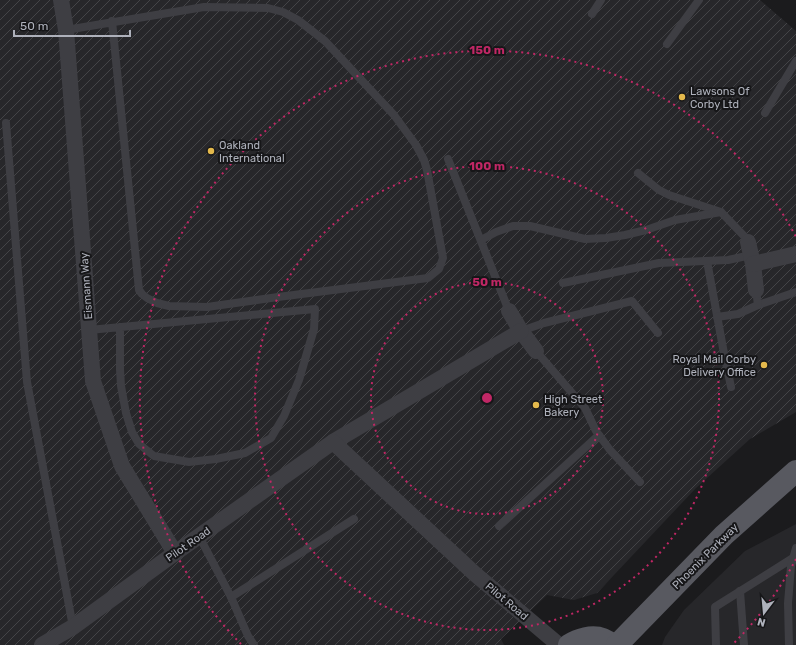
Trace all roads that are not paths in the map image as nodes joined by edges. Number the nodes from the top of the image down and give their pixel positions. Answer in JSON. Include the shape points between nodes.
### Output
{"nodes":[{"id":1,"x":61,"y":0,"type":"edge"},
{"id":2,"x":601,"y":0,"type":"edge"},
{"id":3,"x":699,"y":0,"type":"edge"},
{"id":4,"x":592,"y":14,"type":"dead end"},
{"id":5,"x":112,"y":21,"type":"junction"},
{"id":6,"x":66,"y":30,"type":"junction"},
{"id":7,"x":667,"y":44,"type":"dead end"},
{"id":8,"x":796,"y":61,"type":"edge"},
{"id":9,"x":765,"y":113,"type":"dead end"},
{"id":10,"x":6,"y":123,"type":"dead end"},
{"id":11,"x":448,"y":159,"type":"dead end"},
{"id":12,"x":638,"y":173,"type":"dead end"},
{"id":13,"x":721,"y":212,"type":"junction"},
{"id":14,"x":480,"y":240,"type":"junction"},
{"id":15,"x":751,"y":254,"type":"junction"},
{"id":16,"x":796,"y":254,"type":"edge"},
{"id":17,"x":706,"y":261,"type":"junction"},
{"id":18,"x":563,"y":284,"type":"dead end"},
{"id":19,"x":796,"y":292,"type":"edge"},
{"id":20,"x":757,"y":298,"type":"junction"},
{"id":21,"x":509,"y":311,"type":"joint"},
{"id":22,"x":717,"y":317,"type":"junction"},
{"id":23,"x":120,"y":327,"type":"junction"},
{"id":24,"x":89,"y":330,"type":"junction"},
{"id":25,"x":521,"y":331,"type":"junction"},
{"id":26,"x":658,"y":333,"type":"dead end"},
{"id":27,"x":536,"y":351,"type":"joint"},
{"id":28,"x":731,"y":387,"type":"dead end"},
{"id":29,"x":599,"y":435,"type":"junction"},
{"id":30,"x":333,"y":442,"type":"junction"},
{"id":31,"x":796,"y":471,"type":"edge"},
{"id":32,"x":640,"y":482,"type":"dead end"},
{"id":33,"x":354,"y":519,"type":"dead end"},
{"id":34,"x":499,"y":526,"type":"dead end"},
{"id":35,"x":199,"y":536,"type":"junction"},
{"id":36,"x":796,"y":548,"type":"edge"},
{"id":37,"x":175,"y":552,"type":"junction"},
{"id":38,"x":793,"y":558,"type":"junction"},
{"id":39,"x":740,"y":591,"type":"junction"},
{"id":40,"x":231,"y":597,"type":"junction"},
{"id":41,"x":73,"y":627,"type":"junction"},
{"id":42,"x":42,"y":645,"type":"edge"},
{"id":43,"x":254,"y":645,"type":"edge"},
{"id":44,"x":559,"y":645,"type":"edge"},
{"id":45,"x":570,"y":645,"type":"edge"},
{"id":46,"x":616,"y":645,"type":"edge"},
{"id":47,"x":716,"y":645,"type":"edge"},
{"id":48,"x":744,"y":645,"type":"edge"},
{"id":49,"x":788,"y":645,"type":"edge"}],
"edges":[{"from":1,"to":6,"type":"street","name":"Eismann Way"},
{"from":2,"to":4,"type":"lane"},
{"from":3,"to":7,"type":"lane"},
{"from":5,"to":5,"type":"lane","via":[[204,6],[268,8],[298,20],[325,41],[394,115],[416,145],[427,170],[444,258],[439,269],[428,278],[207,307],[169,306],[147,298],[139,290]]},
{"from":5,"to":6,"type":"lane"},
{"from":6,"to":24,"type":"street","name":"Eismann Way"},
{"from":8,"to":9,"type":"lane"},
{"from":10,"to":41,"type":"lane","via":[[27,382]]},
{"from":11,"to":14,"type":"lane"},
{"from":12,"to":13,"type":"lane","via":[[669,195]]},
{"from":13,"to":14,"type":"lane","via":[[675,220],[646,230],[606,238],[585,239],[530,226],[513,226]]},
{"from":13,"to":15,"type":"lane","via":[[745,237]]},
{"from":14,"to":21,"type":"lane"},
{"from":15,"to":16,"type":"street"},
{"from":15,"to":17,"type":"lane","via":[[728,260]]},
{"from":15,"to":20,"type":"street"},
{"from":17,"to":18,"type":"lane","via":[[659,263]]},
{"from":17,"to":22,"type":"lane"},
{"from":19,"to":20,"type":"lane"},
{"from":20,"to":22,"type":"lane","via":[[738,314]]},
{"from":21,"to":25,"type":"street"},
{"from":22,"to":28,"type":"lane"},
{"from":23,"to":23,"type":"lane","via":[[128,326],[315,309],[314,329],[299,380],[284,416],[271,438],[245,453],[190,462],[154,456],[139,444],[132,432],[121,386]]},
{"from":23,"to":24,"type":"lane"},
{"from":24,"to":37,"type":"street","name":"Eismann Way","via":[[93,381],[122,466]]},
{"from":25,"to":26,"type":"lane","via":[[632,301]]},
{"from":25,"to":27,"type":"street"},
{"from":25,"to":30,"type":"street","name":"Pilot Road"},
{"from":27,"to":29,"type":"lane","via":[[585,408]]},
{"from":29,"to":32,"type":"lane"},
{"from":29,"to":34,"type":"lane"},
{"from":30,"to":35,"type":"street","name":"Pilot Road"},
{"from":30,"to":44,"type":"street","name":"Pilot Road","via":[[475,574]]},
{"from":31,"to":46,"type":"main road","name":"Phoenix Parkway","via":[[724,535]]},
{"from":33,"to":40,"type":"lane"},
{"from":35,"to":37,"type":"street","name":"Pilot Road"},
{"from":35,"to":40,"type":"lane"},
{"from":36,"to":38,"type":"lane"},
{"from":37,"to":41,"type":"street","name":"Pilot Road"},
{"from":38,"to":39,"type":"lane"},
{"from":38,"to":49,"type":"lane","via":[[788,603]]},
{"from":39,"to":47,"type":"lane","via":[[715,607]]},
{"from":39,"to":48,"type":"lane"},
{"from":40,"to":43,"type":"lane"},
{"from":41,"to":42,"type":"street","name":"Pilot Road"},
{"from":45,"to":46,"type":"main road","via":[[588,638],[601,638]]}]}
